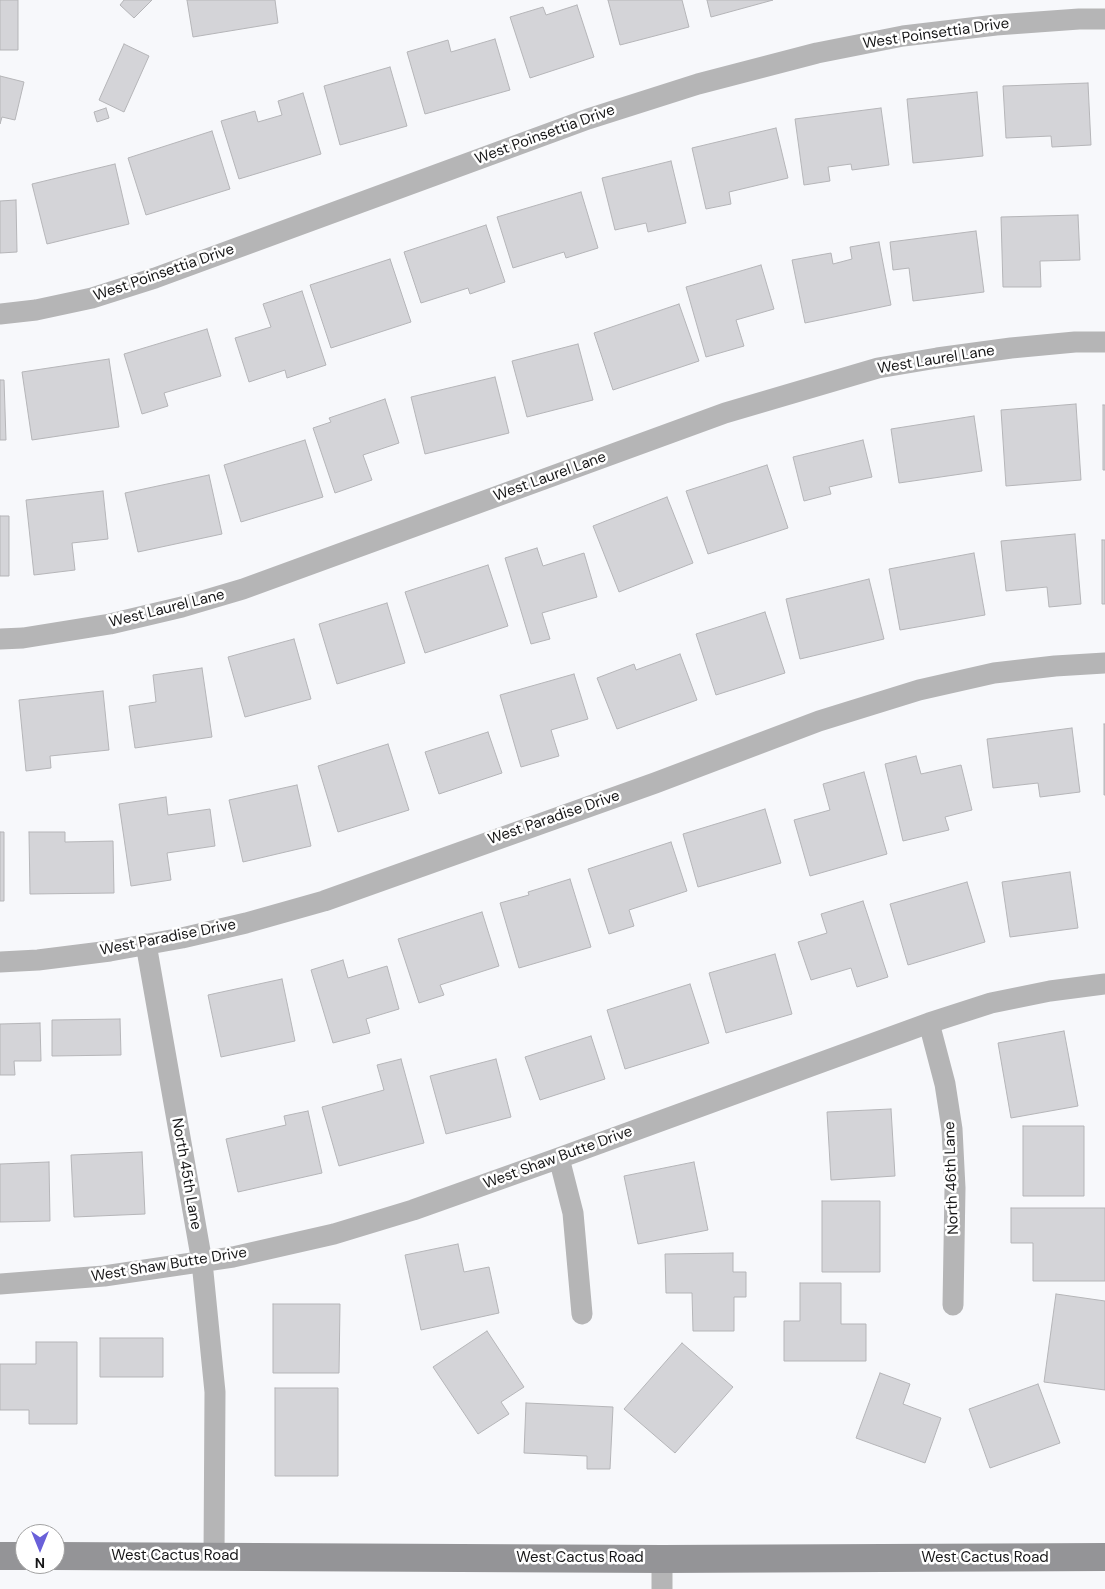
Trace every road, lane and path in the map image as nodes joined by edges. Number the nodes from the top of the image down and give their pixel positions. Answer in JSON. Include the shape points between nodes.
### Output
{"nodes":[{"id":1,"x":1105,"y":19,"type":"edge"},
{"id":2,"x":0,"y":314,"type":"edge"},
{"id":3,"x":1105,"y":342,"type":"edge"},
{"id":4,"x":0,"y":638,"type":"edge"},
{"id":5,"x":1105,"y":663,"type":"edge"},
{"id":6,"x":146,"y":944,"type":"junction"},
{"id":7,"x":0,"y":962,"type":"edge"},
{"id":8,"x":1105,"y":984,"type":"edge"},
{"id":9,"x":929,"y":1023,"type":"junction"},
{"id":10,"x":559,"y":1158,"type":"junction"},
{"id":11,"x":202,"y":1262,"type":"junction"},
{"id":12,"x":0,"y":1284,"type":"edge"},
{"id":13,"x":953,"y":1305,"type":"dead end"},
{"id":14,"x":582,"y":1314,"type":"dead end"},
{"id":15,"x":0,"y":1556,"type":"edge"},
{"id":16,"x":15,"y":1556,"type":"edge"},
{"id":17,"x":65,"y":1556,"type":"edge"},
{"id":18,"x":214,"y":1556,"type":"junction"},
{"id":19,"x":1105,"y":1557,"type":"edge"},
{"id":20,"x":662,"y":1559,"type":"junction"},
{"id":21,"x":662,"y":1589,"type":"edge"}],
"edges":[{"from":1,"to":2,"type":"street","name":"West Poinsettia Drive","via":[[996,25],[903,36],[817,53],[698,84],[588,119],[155,278],[92,298]]},
{"from":3,"to":4,"type":"street","name":"West Laurel Lane","via":[[1011,348],[878,368],[725,413],[243,589],[110,624],[22,638]]},
{"from":5,"to":6,"type":"street","name":"West Paradise Drive","via":[[994,673],[919,690],[819,721],[324,901],[246,923]]},
{"from":6,"to":7,"type":"street","name":"West Paradise Drive","via":[[38,960]]},
{"from":6,"to":11,"type":"street","name":"North 45th Lane"},
{"from":8,"to":9,"type":"street","name":"West Shaw Butte Drive","via":[[991,1003]]},
{"from":9,"to":10,"type":"street","name":"West Shaw Butte Drive"},
{"from":9,"to":13,"type":"street","name":"North 46th Lane","via":[[952,1129],[956,1188]]},
{"from":10,"to":11,"type":"street","name":"West Shaw Butte Drive","via":[[413,1210],[334,1234]]},
{"from":10,"to":14,"type":"street","via":[[573,1213]]},
{"from":11,"to":12,"type":"street","name":"West Shaw Butte Drive","via":[[104,1276]]},
{"from":11,"to":18,"type":"street","name":"North 45th Lane","via":[[214,1392]]},
{"from":15,"to":16,"type":"main road"},
{"from":17,"to":18,"type":"main road","name":"West Cactus Road"},
{"from":18,"to":20,"type":"main road","name":"West Cactus Road"},
{"from":19,"to":20,"type":"main road","name":"West Cactus Road"},
{"from":20,"to":21,"type":"street"}]}
